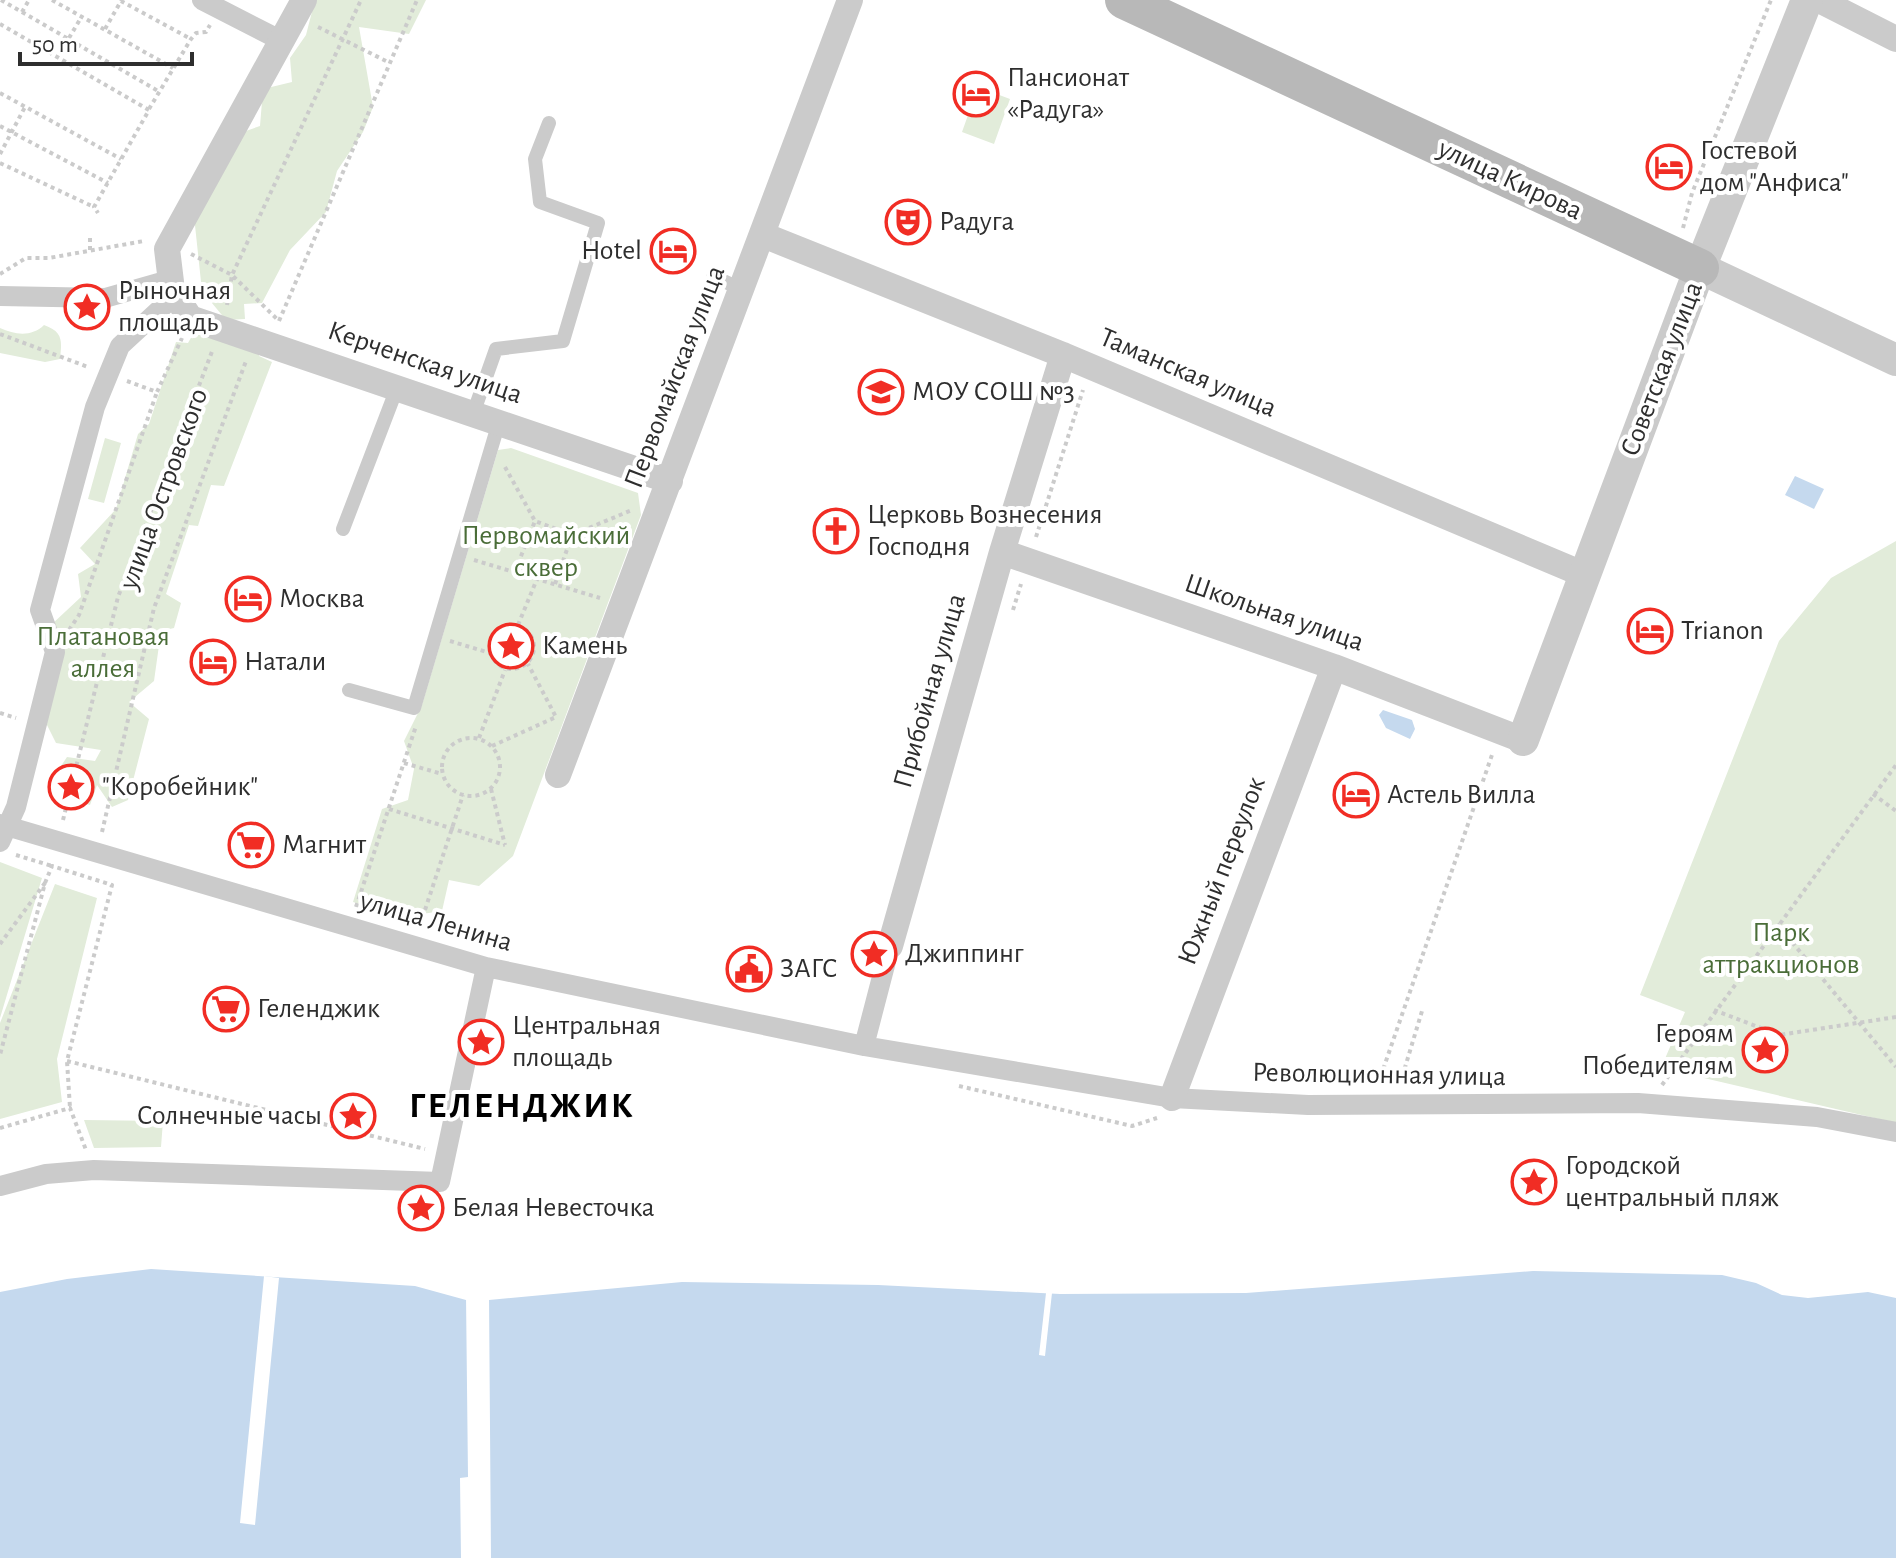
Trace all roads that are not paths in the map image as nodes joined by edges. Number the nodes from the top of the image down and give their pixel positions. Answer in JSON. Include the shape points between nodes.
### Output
{"nodes":[{"id":1,"x":850,"y":0,"type":"edge"},
{"id":2,"x":1124,"y":0,"type":"edge"},
{"id":3,"x":1807,"y":0,"type":"edge"},
{"id":4,"x":1819,"y":0,"type":"edge"},
{"id":5,"x":210,"y":4,"type":"edge"},
{"id":6,"x":306,"y":11,"type":"edge"},
{"id":7,"x":1896,"y":39,"type":"edge"},
{"id":8,"x":282,"y":41,"type":"junction"},
{"id":9,"x":549,"y":123,"type":"dead end"},
{"id":10,"x":763,"y":235,"type":"junction"},
{"id":11,"x":1700,"y":268,"type":"junction"},
{"id":12,"x":713,"y":276,"type":"dead end"},
{"id":13,"x":730,"y":284,"type":"dead end"},
{"id":14,"x":172,"y":290,"type":"junction"},
{"id":15,"x":0,"y":296,"type":"edge"},
{"id":16,"x":1063,"y":355,"type":"junction"},
{"id":17,"x":1896,"y":360,"type":"edge"},
{"id":18,"x":397,"y":388,"type":"junction"},
{"id":19,"x":473,"y":414,"type":"junction"},
{"id":20,"x":499,"y":422,"type":"junction"},
{"id":21,"x":670,"y":481,"type":"junction"},
{"id":22,"x":343,"y":529,"type":"dead end"},
{"id":23,"x":1002,"y":552,"type":"junction"},
{"id":24,"x":1585,"y":575,"type":"junction"},
{"id":25,"x":1334,"y":667,"type":"junction"},
{"id":26,"x":349,"y":690,"type":"dead end"},
{"id":27,"x":1512,"y":735,"type":"joint"},
{"id":28,"x":558,"y":775,"type":"dead end"},
{"id":29,"x":5,"y":836,"type":"edge"},
{"id":30,"x":890,"y":946,"type":"joint"},
{"id":31,"x":486,"y":967,"type":"junction"},
{"id":32,"x":864,"y":1046,"type":"junction"},
{"id":33,"x":1172,"y":1098,"type":"junction"},
{"id":34,"x":1896,"y":1132,"type":"edge"},
{"id":35,"x":0,"y":1186,"type":"edge"}],
"edges":[{"from":1,"to":10,"type":"street","name":"Первомайская улица"},
{"from":2,"to":11,"type":"main road","name":"улица Кирова"},
{"from":3,"to":11,"type":"street","name":"Советская улица"},
{"from":4,"to":7,"type":"street"},
{"from":5,"to":8,"type":"street"},
{"from":6,"to":8,"type":"street"},
{"from":8,"to":14,"type":"street","via":[[167,249]]},
{"from":9,"to":19,"type":"lane","via":[[535,159],[540,202],[598,223],[563,341],[496,349]]},
{"from":10,"to":16,"type":"street","name":"Таманская улица"},
{"from":10,"to":21,"type":"street","name":"Первомайская улица"},
{"from":11,"to":17,"type":"street","name":"улица Кирова"},
{"from":11,"to":24,"type":"street","name":"Советская улица"},
{"from":12,"to":13,"type":"lane"},
{"from":14,"to":15,"type":"street","via":[[165,281],[105,298]]},
{"from":14,"to":18,"type":"street","name":"Керченская улица","via":[[190,318]]},
{"from":14,"to":29,"type":"street","via":[[171,299],[120,346],[95,407],[40,610],[55,652]]},
{"from":16,"to":23,"type":"street","name":"Прибойная улица"},
{"from":16,"to":24,"type":"street","name":"Таманская улица"},
{"from":18,"to":19,"type":"street","name":"Керченская улица"},
{"from":18,"to":22,"type":"lane"},
{"from":19,"to":20,"type":"street","name":"Керченская улица"},
{"from":20,"to":21,"type":"street","name":"Керченская улица"},
{"from":20,"to":26,"type":"lane","via":[[414,708]]},
{"from":21,"to":28,"type":"street","name":"Первомайская улица"},
{"from":23,"to":25,"type":"street","name":"Школьная улица"},
{"from":23,"to":30,"type":"street","name":"Прибойная улица"},
{"from":24,"to":27,"type":"street","name":"Советская улица"},
{"from":25,"to":27,"type":"street","name":"Школьная улица"},
{"from":25,"to":33,"type":"street","name":"Южный переулок"},
{"from":29,"to":31,"type":"street","name":"улица Ленина","via":[[58,841]]},
{"from":30,"to":32,"type":"street","name":"Прибойная улица"},
{"from":31,"to":32,"type":"street","name":"улица Ленина"},
{"from":31,"to":35,"type":"street","via":[[440,1182],[94,1170],[46,1174]]},
{"from":32,"to":33,"type":"street","name":"Революционная улица"},
{"from":33,"to":34,"type":"street","name":"Революционная улица","via":[[1371,1105],[1652,1104],[1817,1117]]}]}
